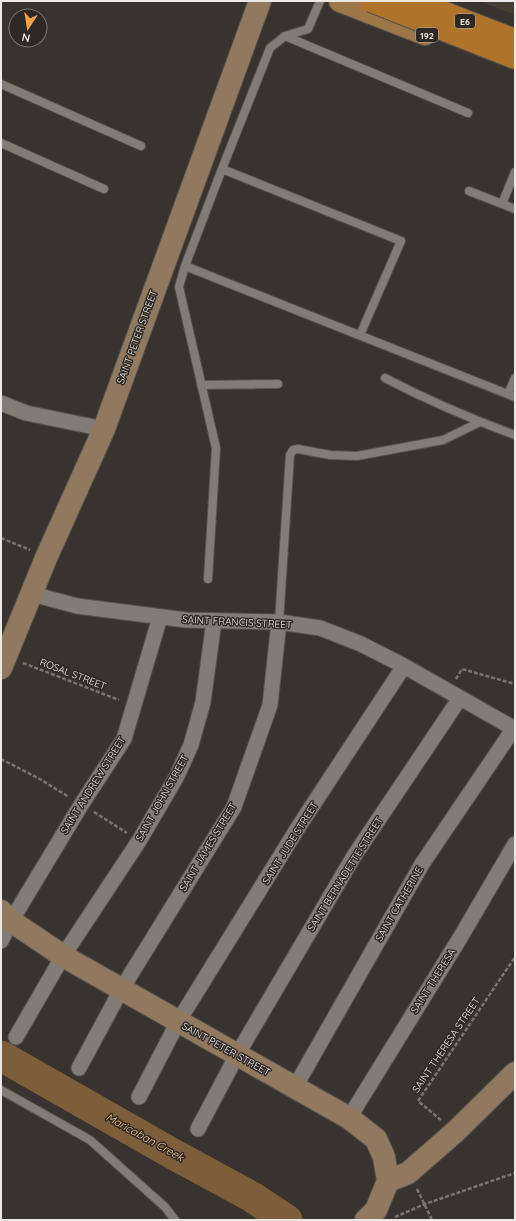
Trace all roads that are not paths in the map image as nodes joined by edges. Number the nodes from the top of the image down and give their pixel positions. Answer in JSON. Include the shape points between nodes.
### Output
{"nodes":[{"id":1,"x":260,"y":1,"type":"edge"},
{"id":2,"x":320,"y":1,"type":"edge"},
{"id":3,"x":340,"y":1,"type":"edge"},
{"id":4,"x":371,"y":1,"type":"edge"},
{"id":5,"x":414,"y":1,"type":"edge"},
{"id":6,"x":426,"y":1,"type":"edge"},
{"id":7,"x":465,"y":16,"type":"junction"},
{"id":8,"x":285,"y":36,"type":"junction"},
{"id":9,"x":515,"y":36,"type":"edge"},
{"id":10,"x":515,"y":40,"type":"edge"},
{"id":11,"x":453,"y":45,"type":"junction"},
{"id":12,"x":515,"y":58,"type":"edge"},
{"id":13,"x":515,"y":69,"type":"edge"},
{"id":14,"x":1,"y":84,"type":"edge"},
{"id":15,"x":468,"y":113,"type":"dead end"},
{"id":16,"x":1,"y":143,"type":"edge"},
{"id":17,"x":141,"y":146,"type":"dead end"},
{"id":18,"x":222,"y":169,"type":"junction"},
{"id":19,"x":515,"y":172,"type":"edge"},
{"id":20,"x":104,"y":189,"type":"dead end"},
{"id":21,"x":469,"y":191,"type":"dead end"},
{"id":22,"x":502,"y":204,"type":"junction"},
{"id":23,"x":515,"y":209,"type":"edge"},
{"id":24,"x":185,"y":266,"type":"junction"},
{"id":25,"x":360,"y":335,"type":"junction"},
{"id":26,"x":385,"y":378,"type":"dead end"},
{"id":27,"x":515,"y":378,"type":"edge"},
{"id":28,"x":278,"y":384,"type":"dead end"},
{"id":29,"x":201,"y":385,"type":"junction"},
{"id":30,"x":512,"y":395,"type":"edge"},
{"id":31,"x":1,"y":403,"type":"edge"},
{"id":32,"x":480,"y":422,"type":"junction"},
{"id":33,"x":104,"y":429,"type":"junction"},
{"id":34,"x":515,"y":436,"type":"edge"},
{"id":35,"x":208,"y":579,"type":"dead end"},
{"id":36,"x":32,"y":594,"type":"junction"},
{"id":37,"x":160,"y":617,"type":"junction"},
{"id":38,"x":214,"y":621,"type":"junction"},
{"id":39,"x":279,"y":622,"type":"junction"},
{"id":40,"x":3,"y":662,"type":"edge"},
{"id":41,"x":404,"y":666,"type":"junction"},
{"id":42,"x":454,"y":694,"type":"junction"},
{"id":43,"x":514,"y":728,"type":"edge"},
{"id":44,"x":515,"y":844,"type":"edge"},
{"id":45,"x":6,"y":916,"type":"edge"},
{"id":46,"x":1,"y":941,"type":"edge"},
{"id":47,"x":63,"y":956,"type":"junction"},
{"id":48,"x":121,"y":990,"type":"junction"},
{"id":49,"x":178,"y":1022,"type":"junction"},
{"id":50,"x":16,"y":1037,"type":"dead end"},
{"id":51,"x":237,"y":1055,"type":"junction"},
{"id":52,"x":79,"y":1068,"type":"dead end"},
{"id":53,"x":515,"y":1073,"type":"edge"},
{"id":54,"x":295,"y":1087,"type":"junction"},
{"id":55,"x":1,"y":1090,"type":"edge"},
{"id":56,"x":139,"y":1097,"type":"dead end"},
{"id":57,"x":349,"y":1118,"type":"junction"},
{"id":58,"x":198,"y":1129,"type":"dead end"},
{"id":59,"x":388,"y":1181,"type":"junction"},
{"id":60,"x":175,"y":1220,"type":"edge"},
{"id":61,"x":366,"y":1220,"type":"edge"}],
"edges":[{"from":1,"to":33,"type":"street","name":"SAINT PETER STREET"},
{"from":2,"to":8,"type":"lane","via":[[308,30]]},
{"from":3,"to":11,"type":"main road","number":"192"},
{"from":4,"to":12,"type":"highway","number":"E6","bridge":true},
{"from":5,"to":10,"type":"highway","number":"E6","bridge":true},
{"from":6,"to":7,"type":"main road"},
{"from":7,"to":9,"type":"main road"},
{"from":7,"to":11,"type":"main road"},
{"from":8,"to":15,"type":"lane"},
{"from":8,"to":18,"type":"lane","via":[[270,48]]},
{"from":11,"to":13,"type":"main road","number":"192"},
{"from":14,"to":17,"type":"lane"},
{"from":16,"to":20,"type":"lane"},
{"from":18,"to":24,"type":"lane"},
{"from":18,"to":25,"type":"lane","via":[[400,241]]},
{"from":19,"to":22,"type":"lane"},
{"from":21,"to":22,"type":"lane"},
{"from":22,"to":23,"type":"lane"},
{"from":24,"to":25,"type":"lane"},
{"from":24,"to":29,"type":"lane","via":[[179,287]]},
{"from":25,"to":30,"type":"lane"},
{"from":26,"to":32,"type":"lane","via":[[406,390]]},
{"from":27,"to":30,"type":"lane"},
{"from":28,"to":29,"type":"lane"},
{"from":29,"to":35,"type":"lane","via":[[216,448]]},
{"from":31,"to":33,"type":"street","via":[[26,413]]},
{"from":32,"to":34,"type":"lane"},
{"from":32,"to":39,"type":"lane","via":[[443,440],[357,456],[330,456],[293,450],[290,455]]},
{"from":33,"to":36,"type":"street","name":"SAINT PETER STREET"},
{"from":36,"to":37,"type":"street","name":"SAINT FRANCIS STREET","via":[[77,606]]},
{"from":36,"to":40,"type":"street","name":"SAINT PETER STREET"},
{"from":37,"to":38,"type":"street","name":"SAINT FRANCIS STREET"},
{"from":37,"to":45,"type":"street","name":"SAINT ANDREW STREET","via":[[124,739]]},
{"from":38,"to":39,"type":"street","name":"SAINT FRANCIS STREET"},
{"from":38,"to":47,"type":"street","name":"SAINT JOHN STREET","via":[[203,702],[191,745],[177,776],[139,841]]},
{"from":39,"to":41,"type":"street","name":"SAINT FRANCIS STREET","via":[[320,628],[361,644]]},
{"from":39,"to":48,"type":"street","name":"SAINT JAMES STREET","via":[[270,705],[234,807]]},
{"from":41,"to":42,"type":"street","name":"SAINT FRANCIS STREET"},
{"from":41,"to":49,"type":"street","name":"SAINT JUDE STREET","via":[[299,826]]},
{"from":42,"to":43,"type":"street","name":"SAINT FRANCIS STREET"},
{"from":42,"to":51,"type":"street","name":"SAINT BERNADETTE STREET","via":[[354,856]]},
{"from":43,"to":54,"type":"street","name":"SAINT CATHERINE","via":[[422,864]]},
{"from":44,"to":57,"type":"street","name":"SAINT THERESA"},
{"from":45,"to":46,"type":"street","name":"SAINT ANDREW STREET"},
{"from":45,"to":47,"type":"street","name":"SAINT PETER STREET"},
{"from":47,"to":48,"type":"street","name":"SAINT PETER STREET"},
{"from":47,"to":50,"type":"street","name":"SAINT JOHN STREET"},
{"from":48,"to":49,"type":"street","name":"SAINT PETER STREET"},
{"from":48,"to":52,"type":"street","name":"SAINT JAMES STREET"},
{"from":49,"to":51,"type":"street","name":"SAINT PETER STREET"},
{"from":49,"to":56,"type":"street","name":"SAINT JUDE STREET"},
{"from":51,"to":54,"type":"street","name":"SAINT PETER STREET"},
{"from":51,"to":58,"type":"street","name":"SAINT BERNADETTE STREET"},
{"from":53,"to":59,"type":"street","via":[[455,1132],[408,1173]]},
{"from":54,"to":57,"type":"street","name":"SAINT PETER STREET"},
{"from":55,"to":60,"type":"lane","via":[[90,1140],[165,1207]]},
{"from":57,"to":59,"type":"street","name":"SAINT PETER STREET","via":[[376,1139],[384,1157]]},
{"from":59,"to":61,"type":"street","via":[[376,1210]]}]}
